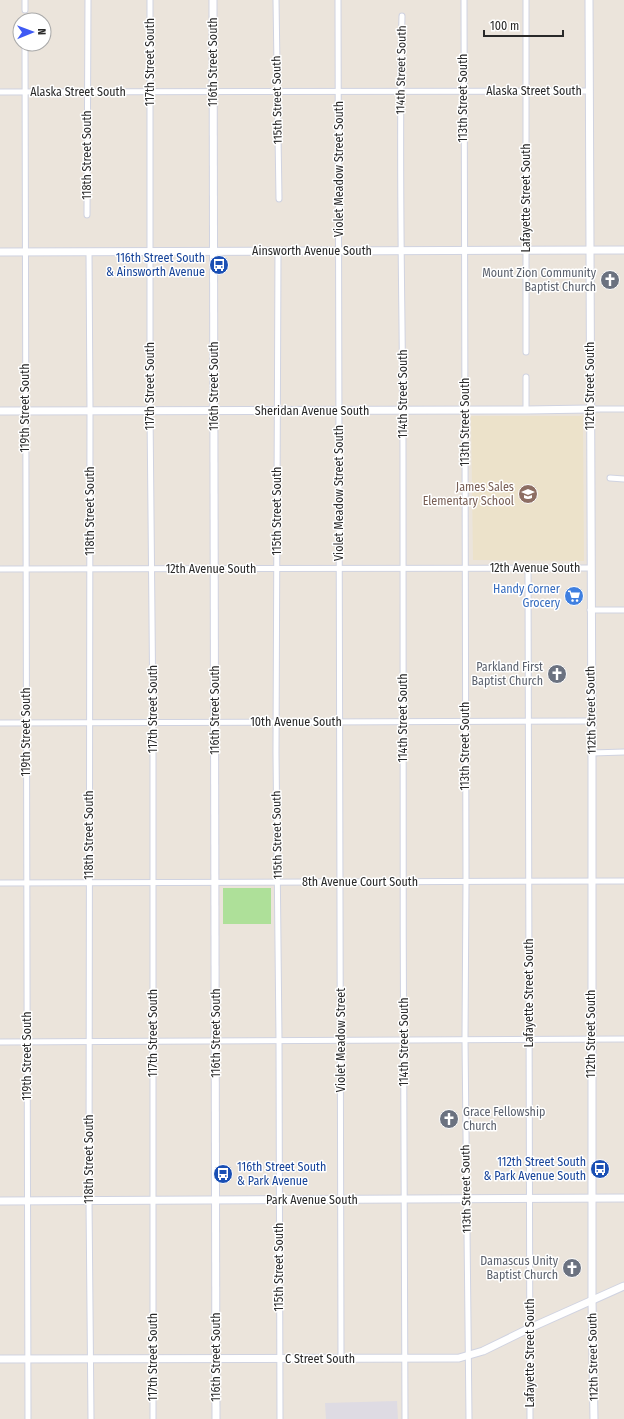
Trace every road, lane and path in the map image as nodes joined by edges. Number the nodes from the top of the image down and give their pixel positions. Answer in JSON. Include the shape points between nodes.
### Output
{"nodes":[{"id":1,"x":25,"y":0,"type":"edge"},
{"id":2,"x":88,"y":0,"type":"edge"},
{"id":3,"x":150,"y":0,"type":"edge"},
{"id":4,"x":213,"y":0,"type":"edge"},
{"id":5,"x":276,"y":0,"type":"edge"},
{"id":6,"x":338,"y":0,"type":"edge"},
{"id":7,"x":464,"y":0,"type":"edge"},
{"id":8,"x":526,"y":0,"type":"edge"},
{"id":9,"x":589,"y":0,"type":"edge"},
{"id":10,"x":25,"y":10,"type":"dead end"},
{"id":11,"x":402,"y":16,"type":"dead end"},
{"id":12,"x":25,"y":52,"type":"edge"},
{"id":13,"x":338,"y":91,"type":"junction"},
{"id":14,"x":400,"y":91,"type":"junction"},
{"id":15,"x":463,"y":91,"type":"junction"},
{"id":16,"x":526,"y":91,"type":"junction"},
{"id":17,"x":589,"y":91,"type":"junction"},
{"id":18,"x":0,"y":92,"type":"edge"},
{"id":19,"x":25,"y":92,"type":"junction"},
{"id":20,"x":88,"y":92,"type":"junction"},
{"id":21,"x":151,"y":92,"type":"junction"},
{"id":22,"x":213,"y":92,"type":"junction"},
{"id":23,"x":276,"y":92,"type":"junction"},
{"id":24,"x":279,"y":199,"type":"dead end"},
{"id":25,"x":87,"y":215,"type":"dead end"},
{"id":26,"x":526,"y":250,"type":"junction"},
{"id":27,"x":590,"y":250,"type":"junction"},
{"id":28,"x":624,"y":250,"type":"edge"},
{"id":29,"x":214,"y":251,"type":"junction"},
{"id":30,"x":278,"y":251,"type":"junction"},
{"id":31,"x":339,"y":251,"type":"junction"},
{"id":32,"x":402,"y":251,"type":"junction"},
{"id":33,"x":464,"y":251,"type":"junction"},
{"id":34,"x":0,"y":252,"type":"edge"},
{"id":35,"x":25,"y":252,"type":"junction"},
{"id":36,"x":88,"y":252,"type":"junction"},
{"id":37,"x":150,"y":252,"type":"junction"},
{"id":38,"x":526,"y":352,"type":"dead end"},
{"id":39,"x":526,"y":377,"type":"dead end"},
{"id":40,"x":624,"y":408,"type":"edge"},
{"id":41,"x":590,"y":409,"type":"junction"},
{"id":42,"x":90,"y":410,"type":"junction"},
{"id":43,"x":403,"y":410,"type":"junction"},
{"id":44,"x":465,"y":410,"type":"junction"},
{"id":45,"x":526,"y":410,"type":"junction"},
{"id":46,"x":0,"y":411,"type":"edge"},
{"id":47,"x":26,"y":411,"type":"junction"},
{"id":48,"x":150,"y":411,"type":"junction"},
{"id":49,"x":214,"y":411,"type":"junction"},
{"id":50,"x":276,"y":411,"type":"junction"},
{"id":51,"x":339,"y":411,"type":"junction"},
{"id":52,"x":610,"y":478,"type":"dead end"},
{"id":53,"x":624,"y":478,"type":"edge"},
{"id":54,"x":277,"y":568,"type":"junction"},
{"id":55,"x":339,"y":568,"type":"junction"},
{"id":56,"x":403,"y":568,"type":"junction"},
{"id":57,"x":466,"y":568,"type":"junction"},
{"id":58,"x":528,"y":568,"type":"junction"},
{"id":59,"x":590,"y":568,"type":"junction"},
{"id":60,"x":0,"y":569,"type":"edge"},
{"id":61,"x":26,"y":569,"type":"junction"},
{"id":62,"x":90,"y":569,"type":"junction"},
{"id":63,"x":152,"y":569,"type":"junction"},
{"id":64,"x":215,"y":569,"type":"junction"},
{"id":65,"x":590,"y":610,"type":"junction"},
{"id":66,"x":624,"y":610,"type":"edge"},
{"id":67,"x":403,"y":721,"type":"junction"},
{"id":68,"x":465,"y":721,"type":"junction"},
{"id":69,"x":528,"y":721,"type":"junction"},
{"id":70,"x":591,"y":721,"type":"junction"},
{"id":71,"x":26,"y":722,"type":"junction"},
{"id":72,"x":89,"y":722,"type":"junction"},
{"id":73,"x":153,"y":722,"type":"junction"},
{"id":74,"x":215,"y":722,"type":"junction"},
{"id":75,"x":276,"y":722,"type":"junction"},
{"id":76,"x":339,"y":722,"type":"junction"},
{"id":77,"x":0,"y":723,"type":"edge"},
{"id":78,"x":624,"y":752,"type":"edge"},
{"id":79,"x":592,"y":753,"type":"junction"},
{"id":80,"x":528,"y":881,"type":"junction"},
{"id":81,"x":591,"y":881,"type":"junction"},
{"id":82,"x":624,"y":881,"type":"edge"},
{"id":83,"x":153,"y":882,"type":"junction"},
{"id":84,"x":215,"y":882,"type":"junction"},
{"id":85,"x":278,"y":882,"type":"junction"},
{"id":86,"x":340,"y":882,"type":"junction"},
{"id":87,"x":403,"y":882,"type":"junction"},
{"id":88,"x":466,"y":882,"type":"junction"},
{"id":89,"x":0,"y":883,"type":"edge"},
{"id":90,"x":26,"y":883,"type":"junction"},
{"id":91,"x":90,"y":883,"type":"junction"},
{"id":92,"x":529,"y":1039,"type":"junction"},
{"id":93,"x":591,"y":1039,"type":"junction"},
{"id":94,"x":624,"y":1039,"type":"edge"},
{"id":95,"x":279,"y":1040,"type":"junction"},
{"id":96,"x":341,"y":1040,"type":"junction"},
{"id":97,"x":404,"y":1040,"type":"junction"},
{"id":98,"x":465,"y":1040,"type":"junction"},
{"id":99,"x":90,"y":1041,"type":"junction"},
{"id":100,"x":153,"y":1041,"type":"junction"},
{"id":101,"x":216,"y":1041,"type":"junction"},
{"id":102,"x":0,"y":1042,"type":"edge"},
{"id":103,"x":27,"y":1042,"type":"junction"},
{"id":104,"x":624,"y":1198,"type":"edge"},
{"id":105,"x":341,"y":1199,"type":"junction"},
{"id":106,"x":403,"y":1199,"type":"junction"},
{"id":107,"x":529,"y":1199,"type":"junction"},
{"id":108,"x":592,"y":1199,"type":"junction"},
{"id":109,"x":0,"y":1200,"type":"edge"},
{"id":110,"x":27,"y":1200,"type":"junction"},
{"id":111,"x":89,"y":1200,"type":"junction"},
{"id":112,"x":153,"y":1200,"type":"junction"},
{"id":113,"x":216,"y":1200,"type":"junction"},
{"id":114,"x":279,"y":1200,"type":"junction"},
{"id":115,"x":466,"y":1200,"type":"junction"},
{"id":116,"x":624,"y":1286,"type":"edge"},
{"id":117,"x":592,"y":1300,"type":"junction"},
{"id":118,"x":530,"y":1328,"type":"junction"},
{"id":119,"x":468,"y":1356,"type":"junction"},
{"id":120,"x":0,"y":1359,"type":"edge"},
{"id":121,"x":28,"y":1359,"type":"junction"},
{"id":122,"x":91,"y":1359,"type":"junction"},
{"id":123,"x":153,"y":1359,"type":"junction"},
{"id":124,"x":216,"y":1359,"type":"junction"},
{"id":125,"x":280,"y":1359,"type":"junction"},
{"id":126,"x":341,"y":1359,"type":"junction"},
{"id":127,"x":405,"y":1359,"type":"junction"},
{"id":128,"x":28,"y":1419,"type":"edge"},
{"id":129,"x":91,"y":1419,"type":"edge"},
{"id":130,"x":153,"y":1419,"type":"edge"},
{"id":131,"x":216,"y":1419,"type":"edge"},
{"id":132,"x":280,"y":1419,"type":"edge"},
{"id":133,"x":405,"y":1419,"type":"edge"},
{"id":134,"x":468,"y":1419,"type":"edge"},
{"id":135,"x":530,"y":1419,"type":"edge"},
{"id":136,"x":594,"y":1419,"type":"edge"}],
"edges":[{"from":1,"to":10,"type":"street"},
{"from":2,"to":20,"type":"street","name":"118th Street South"},
{"from":3,"to":21,"type":"street","name":"117th Street South"},
{"from":4,"to":22,"type":"street","name":"116th Street South"},
{"from":5,"to":23,"type":"street","name":"115th Street South"},
{"from":6,"to":13,"type":"street","name":"Violet Meadow Street South"},
{"from":7,"to":15,"type":"street","name":"113th Street South"},
{"from":8,"to":16,"type":"street","name":"Lafayette Street South"},
{"from":9,"to":17,"type":"street","name":"112th Street South"},
{"from":11,"to":14,"type":"street","name":"114th Street South"},
{"from":12,"to":19,"type":"street","name":"119th Street South"},
{"from":13,"to":14,"type":"street","name":"Alaska Street South"},
{"from":13,"to":23,"type":"street","name":"Alaska Street South"},
{"from":13,"to":31,"type":"street","name":"Violet Meadow Street South"},
{"from":14,"to":15,"type":"street","name":"Alaska Street South"},
{"from":14,"to":32,"type":"street","name":"114th Street South"},
{"from":15,"to":16,"type":"street","name":"Alaska Street South"},
{"from":15,"to":33,"type":"street","name":"113th Street South"},
{"from":16,"to":17,"type":"street","name":"Alaska Street South"},
{"from":16,"to":26,"type":"street","name":"Lafayette Street South"},
{"from":17,"to":27,"type":"street","name":"112th Street South"},
{"from":18,"to":19,"type":"street","name":"Alaska Street South"},
{"from":19,"to":20,"type":"street","name":"Alaska Street South"},
{"from":19,"to":35,"type":"street","name":"119th Street South"},
{"from":20,"to":21,"type":"street","name":"Alaska Street South"},
{"from":20,"to":25,"type":"street","name":"118th Street South"},
{"from":21,"to":22,"type":"street","name":"Alaska Street South"},
{"from":21,"to":37,"type":"street","name":"117th Street South"},
{"from":22,"to":23,"type":"street","name":"Alaska Street South"},
{"from":22,"to":29,"type":"street","name":"116th Street South"},
{"from":23,"to":24,"type":"street","name":"115th Street South"},
{"from":26,"to":27,"type":"street","name":"Ainsworth Avenue South"},
{"from":26,"to":33,"type":"street","name":"Ainsworth Avenue South"},
{"from":26,"to":38,"type":"street","name":"Lafayette Street South"},
{"from":27,"to":28,"type":"street","name":"Ainsworth Avenue South"},
{"from":27,"to":41,"type":"street","name":"112th Street South"},
{"from":29,"to":30,"type":"street","name":"Ainsworth Avenue South"},
{"from":29,"to":37,"type":"street","name":"Ainsworth Avenue South"},
{"from":29,"to":49,"type":"street","name":"116th Street South"},
{"from":30,"to":31,"type":"street","name":"Ainsworth Avenue South"},
{"from":30,"to":50,"type":"street","name":"115th Street South"},
{"from":31,"to":32,"type":"street","name":"Ainsworth Avenue South"},
{"from":31,"to":51,"type":"street","name":"Violet Meadow Street South"},
{"from":32,"to":33,"type":"street","name":"Ainsworth Avenue South"},
{"from":32,"to":43,"type":"street","name":"114th Street South"},
{"from":33,"to":44,"type":"street","name":"113th Street South"},
{"from":34,"to":35,"type":"street","name":"Ainsworth Avenue South"},
{"from":35,"to":36,"type":"street","name":"Ainsworth Avenue South"},
{"from":35,"to":47,"type":"street","name":"119th Street South"},
{"from":36,"to":37,"type":"street","name":"Ainsworth Avenue South"},
{"from":36,"to":42,"type":"street","name":"118th Street South"},
{"from":37,"to":48,"type":"street","name":"117th Street South"},
{"from":39,"to":45,"type":"street"},
{"from":40,"to":41,"type":"street","name":"Sheridan Avenue South"},
{"from":41,"to":45,"type":"street","name":"Sheridan Avenue South"},
{"from":41,"to":59,"type":"street","name":"112th Street South"},
{"from":42,"to":47,"type":"street","name":"Sheridan Avenue South"},
{"from":42,"to":48,"type":"street","name":"Sheridan Avenue South"},
{"from":42,"to":62,"type":"street","name":"118th Street South"},
{"from":43,"to":44,"type":"street","name":"Sheridan Avenue South"},
{"from":43,"to":51,"type":"street","name":"Sheridan Avenue South"},
{"from":43,"to":56,"type":"street","name":"114th Street South"},
{"from":44,"to":45,"type":"street","name":"Sheridan Avenue South"},
{"from":44,"to":57,"type":"street","name":"113th Street South"},
{"from":46,"to":47,"type":"street","name":"Sheridan Avenue South"},
{"from":47,"to":61,"type":"street","name":"119th Street South"},
{"from":48,"to":49,"type":"street","name":"Sheridan Avenue South"},
{"from":48,"to":63,"type":"street","name":"117th Street South"},
{"from":49,"to":50,"type":"street","name":"Sheridan Avenue South"},
{"from":49,"to":64,"type":"street","name":"116th Street South"},
{"from":50,"to":51,"type":"street","name":"Sheridan Avenue South"},
{"from":50,"to":54,"type":"street","name":"115th Street South"},
{"from":51,"to":55,"type":"street","name":"Violet Meadow Street South"},
{"from":52,"to":53,"type":"street"},
{"from":54,"to":55,"type":"street","name":"12th Avenue South"},
{"from":54,"to":64,"type":"street","name":"12th Avenue South"},
{"from":54,"to":75,"type":"street","name":"115th Street South"},
{"from":55,"to":56,"type":"street","name":"12th Avenue South"},
{"from":55,"to":76,"type":"street","name":"Violet Meadow Street South"},
{"from":56,"to":57,"type":"street","name":"12th Avenue South"},
{"from":56,"to":67,"type":"street","name":"114th Street South"},
{"from":57,"to":58,"type":"street","name":"12th Avenue South"},
{"from":57,"to":68,"type":"street","name":"113th Street South"},
{"from":58,"to":59,"type":"street","name":"12th Avenue South"},
{"from":58,"to":69,"type":"street","name":"Lafayette Street South"},
{"from":59,"to":65,"type":"street","name":"112th Street South"},
{"from":60,"to":61,"type":"street","name":"12th Avenue South"},
{"from":61,"to":62,"type":"street","name":"12th Avenue South"},
{"from":61,"to":71,"type":"street","name":"119th Street South"},
{"from":62,"to":63,"type":"street","name":"12th Avenue South"},
{"from":62,"to":72,"type":"street","name":"118th Street South"},
{"from":63,"to":64,"type":"street","name":"12th Avenue South"},
{"from":63,"to":73,"type":"street","name":"117th Street South"},
{"from":64,"to":74,"type":"street","name":"116th Street South"},
{"from":65,"to":66,"type":"street"},
{"from":65,"to":70,"type":"street","name":"112th Street South"},
{"from":67,"to":68,"type":"street","name":"10th Avenue South"},
{"from":67,"to":76,"type":"street","name":"10th Avenue South"},
{"from":67,"to":87,"type":"street","name":"114th Street South"},
{"from":68,"to":69,"type":"street","name":"10th Avenue South"},
{"from":68,"to":88,"type":"street","name":"113th Street South"},
{"from":69,"to":70,"type":"street","name":"10th Avenue South"},
{"from":69,"to":80,"type":"street","name":"Lafayette Street South"},
{"from":70,"to":79,"type":"street","name":"112th Street South"},
{"from":71,"to":72,"type":"street","name":"10th Avenue South"},
{"from":71,"to":77,"type":"street","name":"10th Avenue South"},
{"from":71,"to":90,"type":"street","name":"119th Street South"},
{"from":72,"to":73,"type":"street","name":"10th Avenue South"},
{"from":72,"to":91,"type":"street","name":"118th Street South"},
{"from":73,"to":74,"type":"street","name":"10th Avenue South"},
{"from":73,"to":83,"type":"street","name":"117th Street South"},
{"from":74,"to":75,"type":"street","name":"10th Avenue South"},
{"from":74,"to":84,"type":"street","name":"116th Street South"},
{"from":75,"to":76,"type":"street","name":"10th Avenue South"},
{"from":75,"to":85,"type":"street","name":"115th Street South"},
{"from":76,"to":86,"type":"street","name":"Violet Meadow Street"},
{"from":78,"to":79,"type":"street"},
{"from":79,"to":81,"type":"street","name":"112th Street South"},
{"from":80,"to":81,"type":"street","name":"8th Avenue Court South"},
{"from":80,"to":88,"type":"street","name":"8th Avenue Court South"},
{"from":80,"to":92,"type":"street","name":"Lafayette Street South"},
{"from":81,"to":82,"type":"street","name":"8th Avenue Court South"},
{"from":81,"to":93,"type":"street","name":"112th Street South"},
{"from":83,"to":84,"type":"street","name":"8th Avenue Court South"},
{"from":83,"to":91,"type":"street","name":"8th Avenue Court South"},
{"from":83,"to":100,"type":"street","name":"117th Street South"},
{"from":84,"to":85,"type":"street","name":"8th Avenue Court South"},
{"from":84,"to":101,"type":"street","name":"116th Street South"},
{"from":85,"to":86,"type":"street","name":"8th Avenue Court South"},
{"from":85,"to":95,"type":"street","name":"115th Street South"},
{"from":86,"to":87,"type":"street","name":"8th Avenue Court South"},
{"from":86,"to":96,"type":"street","name":"Violet Meadow Street"},
{"from":87,"to":88,"type":"street","name":"8th Avenue Court South"},
{"from":87,"to":97,"type":"street","name":"114th Street South"},
{"from":88,"to":98,"type":"street","name":"113th Street South"},
{"from":89,"to":90,"type":"street","name":"8th Avenue Court South"},
{"from":90,"to":91,"type":"street","name":"8th Avenue Court South"},
{"from":90,"to":103,"type":"street","name":"119th Street South"},
{"from":91,"to":99,"type":"street","name":"118th Street South"},
{"from":92,"to":93,"type":"street"},
{"from":92,"to":98,"type":"street"},
{"from":92,"to":107,"type":"street","name":"Lafayette Street South"},
{"from":93,"to":94,"type":"street"},
{"from":93,"to":108,"type":"street","name":"112th Street South"},
{"from":95,"to":96,"type":"street"},
{"from":95,"to":101,"type":"street"},
{"from":95,"to":114,"type":"street","name":"115th Street South"},
{"from":96,"to":97,"type":"street"},
{"from":96,"to":105,"type":"street","name":"Violet Meadow Street"},
{"from":97,"to":98,"type":"street"},
{"from":97,"to":106,"type":"street","name":"114th Street South"},
{"from":98,"to":115,"type":"street","name":"113th Street South"},
{"from":99,"to":100,"type":"street"},
{"from":99,"to":103,"type":"street"},
{"from":99,"to":111,"type":"street","name":"118th Street South"},
{"from":100,"to":101,"type":"street"},
{"from":100,"to":112,"type":"street","name":"117th Street South"},
{"from":101,"to":113,"type":"street","name":"116th Street South"},
{"from":102,"to":103,"type":"street"},
{"from":103,"to":110,"type":"street","name":"119th Street South"},
{"from":104,"to":108,"type":"street","name":"Park Avenue South"},
{"from":105,"to":106,"type":"street","name":"Park Avenue South"},
{"from":105,"to":114,"type":"street","name":"Park Avenue South"},
{"from":105,"to":126,"type":"street","name":"Violet Meadow Street"},
{"from":106,"to":115,"type":"street","name":"Park Avenue South"},
{"from":106,"to":127,"type":"street","name":"114th Street South"},
{"from":107,"to":108,"type":"street","name":"Park Avenue South"},
{"from":107,"to":115,"type":"street","name":"Park Avenue South"},
{"from":107,"to":118,"type":"street","name":"Lafayette Street South"},
{"from":108,"to":117,"type":"street","name":"112th Street South"},
{"from":109,"to":110,"type":"street","name":"Park Avenue South"},
{"from":110,"to":111,"type":"street","name":"Park Avenue South"},
{"from":110,"to":121,"type":"street","name":"119th Street South"},
{"from":111,"to":112,"type":"street","name":"Park Avenue South"},
{"from":111,"to":122,"type":"street","name":"118th Street South"},
{"from":112,"to":113,"type":"street","name":"Park Avenue South"},
{"from":112,"to":123,"type":"street","name":"117th Street South"},
{"from":113,"to":114,"type":"street","name":"Park Avenue South"},
{"from":113,"to":124,"type":"street","name":"116th Street South"},
{"from":114,"to":125,"type":"street","name":"115th Street South"},
{"from":115,"to":119,"type":"street","name":"113th Street South"},
{"from":116,"to":117,"type":"street","name":"C Street South"},
{"from":117,"to":118,"type":"street","name":"C Street South"},
{"from":117,"to":136,"type":"street","name":"112th Street South"},
{"from":118,"to":119,"type":"street","name":"C Street South"},
{"from":118,"to":135,"type":"street","name":"Lafayette Street South"},
{"from":119,"to":127,"type":"street","name":"C Street South"},
{"from":119,"to":134,"type":"street","name":"113th Street South"},
{"from":120,"to":121,"type":"street","name":"C Street South"},
{"from":121,"to":122,"type":"street","name":"C Street South"},
{"from":121,"to":128,"type":"street","name":"119th Street South"},
{"from":122,"to":123,"type":"street","name":"C Street South"},
{"from":122,"to":129,"type":"street","name":"118th Street South"},
{"from":123,"to":124,"type":"street","name":"C Street South"},
{"from":123,"to":130,"type":"street","name":"117th Street South"},
{"from":124,"to":125,"type":"street","name":"C Street South"},
{"from":124,"to":131,"type":"street","name":"116th Street South"},
{"from":125,"to":126,"type":"street","name":"C Street South"},
{"from":125,"to":132,"type":"street","name":"115th Street South"},
{"from":126,"to":127,"type":"street","name":"C Street South"},
{"from":127,"to":133,"type":"street","name":"114th Street South"}]}
